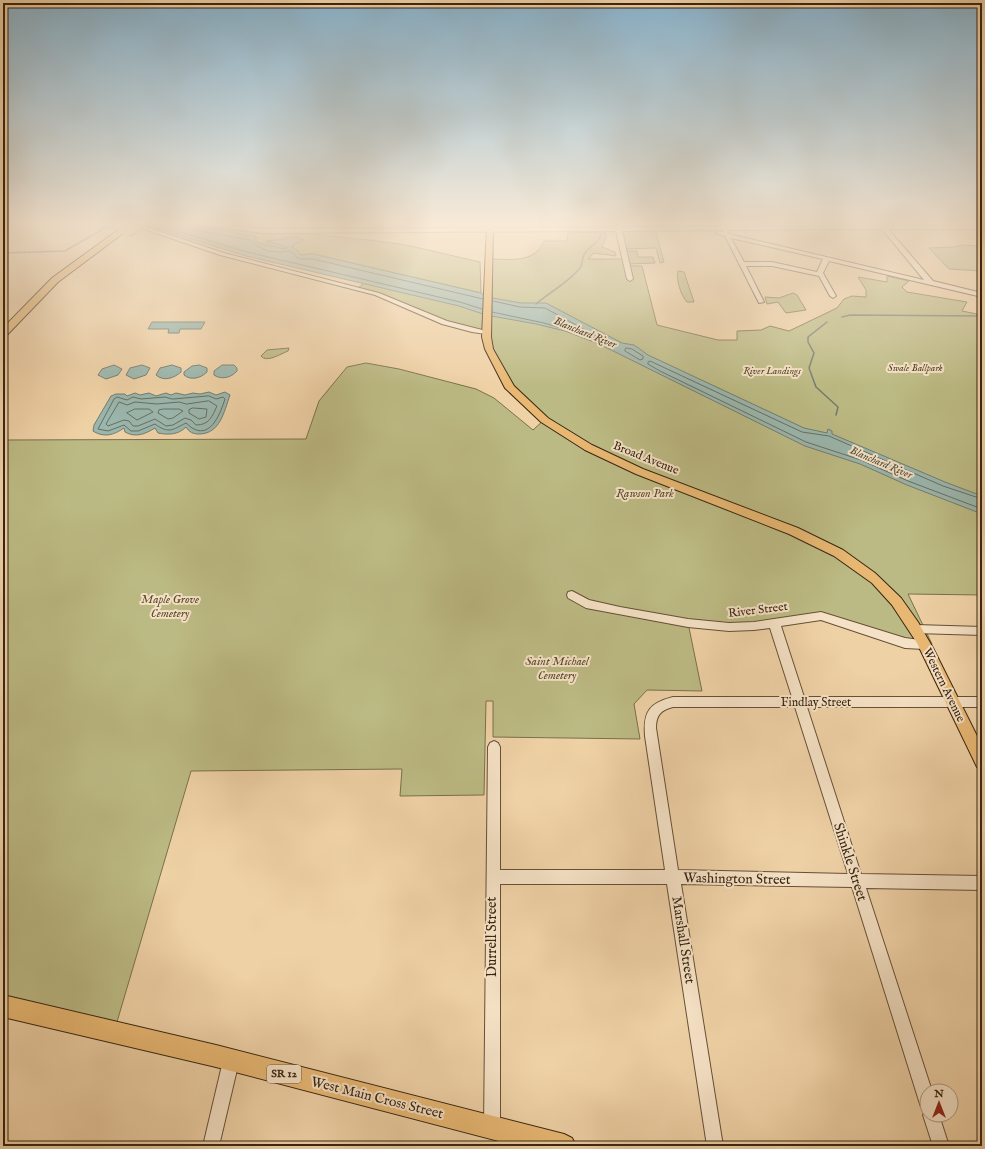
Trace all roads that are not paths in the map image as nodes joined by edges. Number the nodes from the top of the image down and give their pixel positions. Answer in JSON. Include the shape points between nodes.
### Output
{"nodes":[{"id":1,"x":57,"y":279,"type":"edge"},
{"id":2,"x":62,"y":279,"type":"edge"},
{"id":3,"x":317,"y":279,"type":"edge"},
{"id":4,"x":488,"y":279,"type":"edge"},
{"id":5,"x":750,"y":279,"type":"edge"},
{"id":6,"x":823,"y":279,"type":"edge"},
{"id":7,"x":915,"y":279,"type":"edge"},
{"id":8,"x":927,"y":279,"type":"edge"},
{"id":9,"x":930,"y":282,"type":"junction"},
{"id":10,"x":982,"y":295,"type":"edge"},
{"id":11,"x":833,"y":296,"type":"dead end"},
{"id":12,"x":762,"y":302,"type":"dead end"},
{"id":13,"x":486,"y":332,"type":"junction"},
{"id":14,"x":3,"y":334,"type":"edge"},
{"id":15,"x":3,"y":343,"type":"edge"},
{"id":16,"x":572,"y":595,"type":"dead end"},
{"id":17,"x":774,"y":622,"type":"junction"},
{"id":18,"x":916,"y":629,"type":"junction"},
{"id":19,"x":982,"y":631,"type":"edge"},
{"id":20,"x":924,"y":644,"type":"junction"},
{"id":21,"x":800,"y":701,"type":"junction"},
{"id":22,"x":953,"y":702,"type":"junction"},
{"id":23,"x":982,"y":702,"type":"edge"},
{"id":24,"x":653,"y":712,"type":"joint"},
{"id":25,"x":494,"y":747,"type":"dead end"},
{"id":26,"x":982,"y":762,"type":"edge"},
{"id":27,"x":493,"y":877,"type":"junction"},
{"id":28,"x":673,"y":878,"type":"junction"},
{"id":29,"x":856,"y":882,"type":"junction"},
{"id":30,"x":982,"y":883,"type":"edge"},
{"id":31,"x":3,"y":1006,"type":"edge"},
{"id":32,"x":231,"y":1061,"type":"junction"},
{"id":33,"x":921,"y":1083,"type":"edge"},
{"id":34,"x":934,"y":1123,"type":"edge"},
{"id":35,"x":492,"y":1127,"type":"junction"},
{"id":36,"x":211,"y":1146,"type":"edge"},
{"id":37,"x":564,"y":1146,"type":"edge"},
{"id":38,"x":715,"y":1146,"type":"edge"},
{"id":39,"x":941,"y":1146,"type":"edge"}],
"edges":[{"from":1,"to":14,"type":"highway"},
{"from":2,"to":15,"type":"highway"},
{"from":3,"to":13,"type":"street","via":[[377,294],[456,327]]},
{"from":4,"to":13,"type":"main road","name":"Broad Avenue"},
{"from":5,"to":12,"type":"street"},
{"from":6,"to":11,"type":"street"},
{"from":7,"to":9,"type":"street"},
{"from":8,"to":9,"type":"street"},
{"from":9,"to":10,"type":"street"},
{"from":13,"to":18,"type":"main road","name":"Broad Avenue","via":[[492,358],[505,381],[525,404],[559,430],[606,457],[799,533],[832,549],[854,562],[883,587],[901,606]]},
{"from":16,"to":17,"type":"street","name":"River Street","via":[[586,604],[701,625],[739,627]]},
{"from":17,"to":20,"type":"street","name":"River Street","via":[[821,616],[905,643]]},
{"from":17,"to":21,"type":"street","name":"Shinkle Street"},
{"from":18,"to":19,"type":"street"},
{"from":18,"to":20,"type":"main road","name":"Western Avenue"},
{"from":20,"to":22,"type":"main road","name":"Western Avenue"},
{"from":21,"to":22,"type":"street","name":"Findlay Street"},
{"from":21,"to":24,"type":"street","name":"Findlay Street","via":[[673,702],[662,705]]},
{"from":21,"to":29,"type":"street","name":"Shinkle Street"},
{"from":22,"to":23,"type":"street","name":"Findlay Street"},
{"from":22,"to":26,"type":"main road","name":"Western Avenue"},
{"from":24,"to":28,"type":"street","name":"Marshall Street","via":[[649,726]]},
{"from":25,"to":27,"type":"street","name":"Durrell Street"},
{"from":27,"to":28,"type":"street","name":"Washington Street"},
{"from":27,"to":35,"type":"street","name":"Durrell Street"},
{"from":28,"to":29,"type":"street","name":"Washington Street"},
{"from":28,"to":38,"type":"street","name":"Marshall Street"},
{"from":29,"to":30,"type":"street","name":"Washington Street"},
{"from":29,"to":33,"type":"street","name":"Shinkle Street"},
{"from":31,"to":32,"type":"highway","name":"West Main Cross Street","number":"SR 12"},
{"from":32,"to":35,"type":"highway","name":"West Main Cross Street","number":"SR 12"},
{"from":32,"to":36,"type":"street"},
{"from":34,"to":39,"type":"street"},
{"from":35,"to":37,"type":"highway","name":"West Main Cross Street","number":"SR 12"}]}
